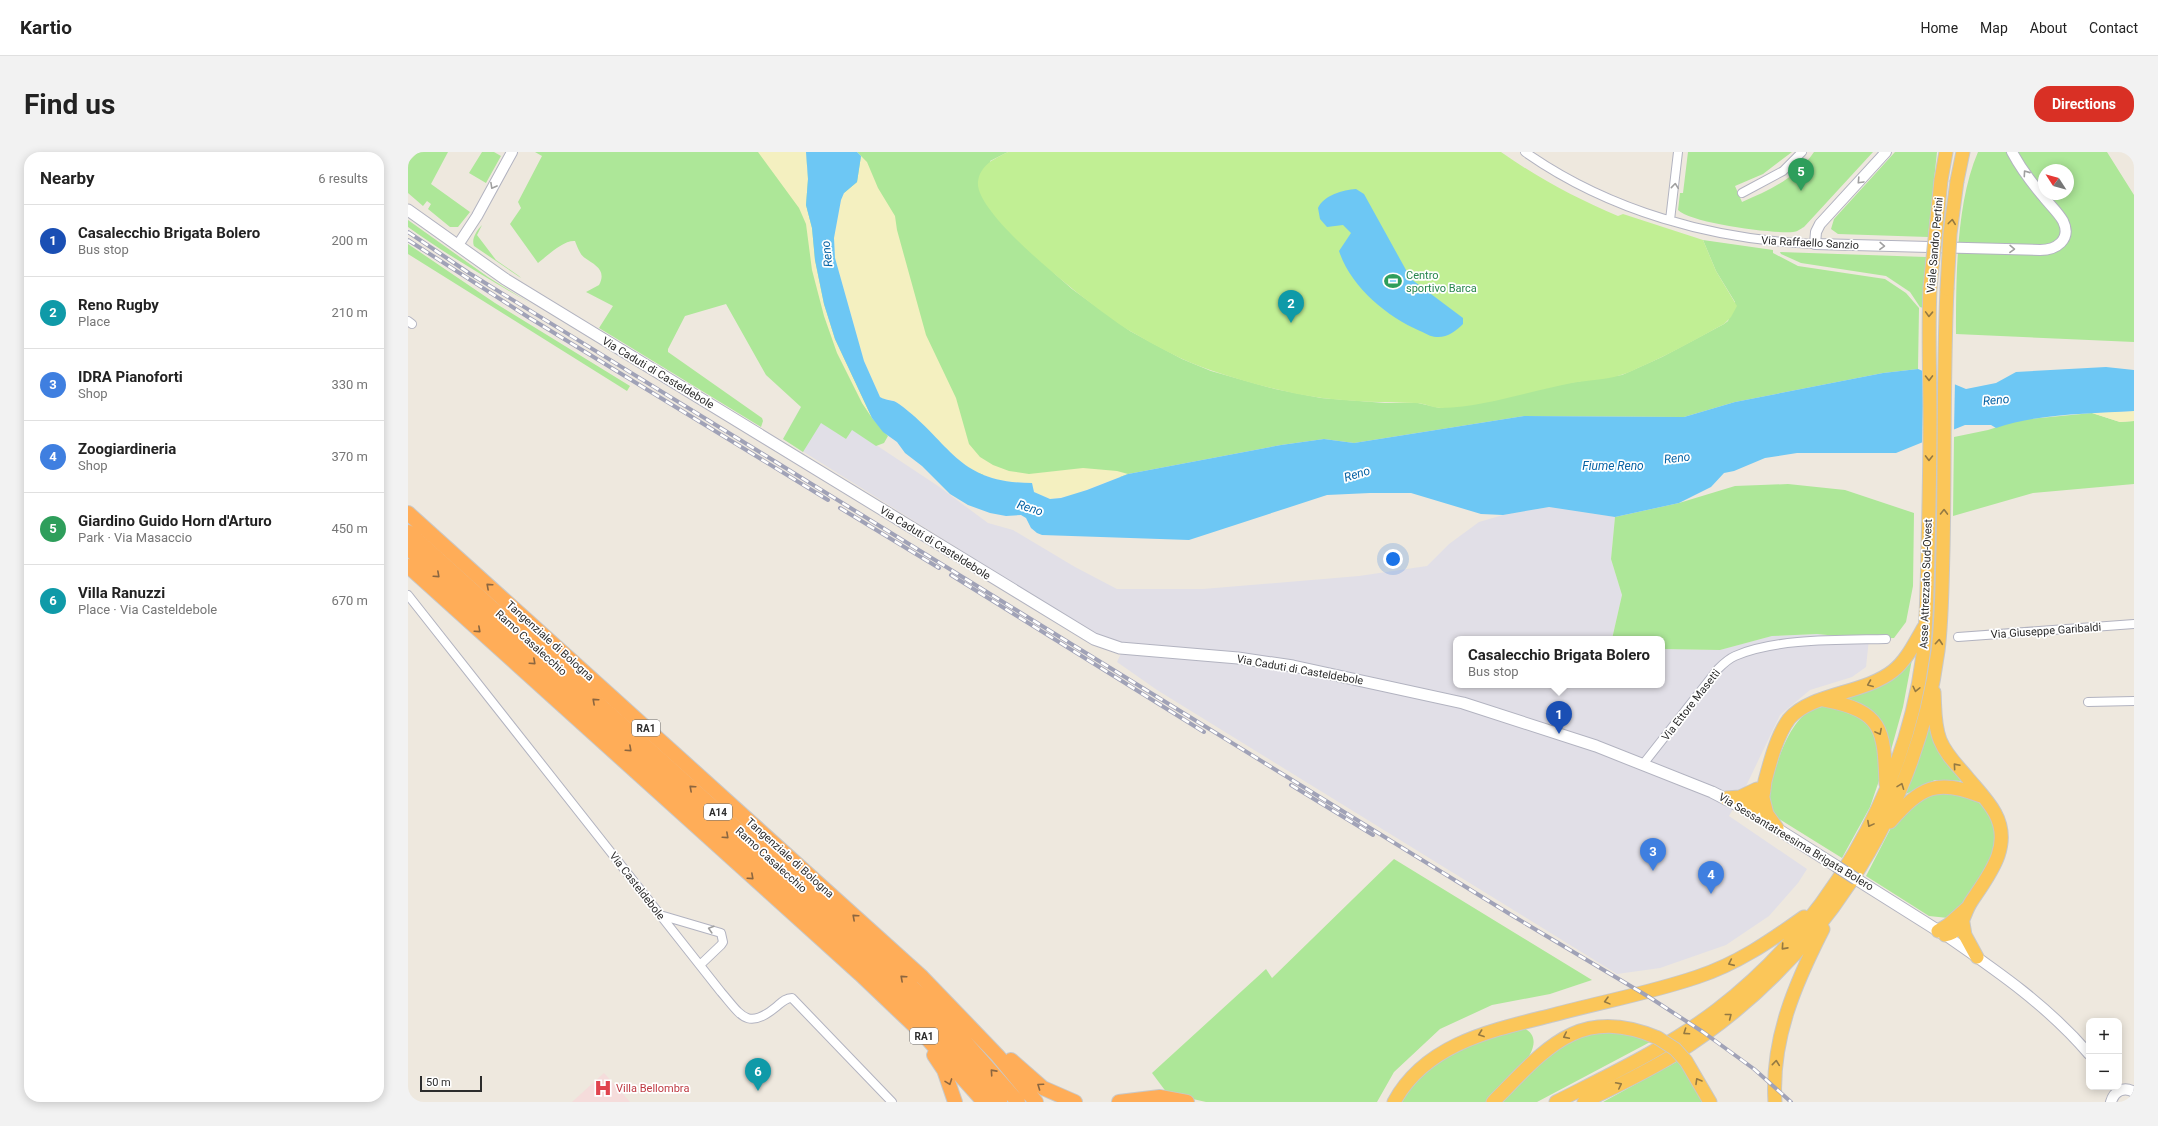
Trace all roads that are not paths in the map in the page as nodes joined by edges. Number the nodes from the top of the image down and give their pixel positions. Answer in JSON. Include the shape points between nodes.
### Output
{"nodes":[{"id":1,"x":512,"y":152,"type":"edge"},
{"id":2,"x":1525,"y":152,"type":"edge"},
{"id":3,"x":1678,"y":152,"type":"edge"},
{"id":4,"x":1802,"y":152,"type":"edge"},
{"id":5,"x":1886,"y":152,"type":"edge"},
{"id":6,"x":1946,"y":152,"type":"edge"},
{"id":7,"x":1963,"y":152,"type":"edge"},
{"id":8,"x":1967,"y":152,"type":"edge"},
{"id":9,"x":2012,"y":152,"type":"edge"},
{"id":10,"x":1959,"y":175,"type":"junction"},
{"id":11,"x":1742,"y":193,"type":"dead end"},
{"id":12,"x":408,"y":205,"type":"edge"},
{"id":13,"x":408,"y":210,"type":"edge"},
{"id":14,"x":1670,"y":220,"type":"junction"},
{"id":15,"x":431,"y":225,"type":"junction"},
{"id":16,"x":1815,"y":244,"type":"junction"},
{"id":17,"x":458,"y":245,"type":"junction"},
{"id":18,"x":1928,"y":339,"type":"joint"},
{"id":19,"x":1946,"y":339,"type":"joint"},
{"id":20,"x":408,"y":513,"type":"edge"},
{"id":21,"x":408,"y":532,"type":"edge"},
{"id":22,"x":408,"y":548,"type":"edge"},
{"id":23,"x":408,"y":566,"type":"edge"},
{"id":24,"x":408,"y":595,"type":"edge"},
{"id":25,"x":1926,"y":623,"type":"junction"},
{"id":26,"x":2134,"y":624,"type":"edge"},
{"id":27,"x":1958,"y":637,"type":"dead end"},
{"id":28,"x":1886,"y":639,"type":"dead end"},
{"id":29,"x":1933,"y":681,"type":"junction"},
{"id":30,"x":1824,"y":700,"type":"junction"},
{"id":31,"x":2134,"y":701,"type":"edge"},
{"id":32,"x":2088,"y":702,"type":"dead end"},
{"id":33,"x":1463,"y":703,"type":"joint"},
{"id":34,"x":1644,"y":763,"type":"junction"},
{"id":35,"x":1886,"y":789,"type":"junction"},
{"id":36,"x":1758,"y":795,"type":"junction"},
{"id":37,"x":1981,"y":796,"type":"junction"},
{"id":38,"x":1726,"y":798,"type":"junction"},
{"id":39,"x":1749,"y":811,"type":"junction"},
{"id":40,"x":1777,"y":828,"type":"junction"},
{"id":41,"x":1879,"y":834,"type":"junction"},
{"id":42,"x":1836,"y":905,"type":"junction"},
{"id":43,"x":1969,"y":905,"type":"junction"},
{"id":44,"x":1818,"y":907,"type":"junction"},
{"id":45,"x":660,"y":915,"type":"junction"},
{"id":46,"x":1963,"y":923,"type":"junction"},
{"id":47,"x":1942,"y":933,"type":"junction"},
{"id":48,"x":1977,"y":957,"type":"junction"},
{"id":49,"x":700,"y":965,"type":"junction"},
{"id":50,"x":860,"y":974,"type":"junction"},
{"id":51,"x":956,"y":1011,"type":"junction"},
{"id":52,"x":2086,"y":1051,"type":"edge"},
{"id":53,"x":2122,"y":1089,"type":"edge"},
{"id":54,"x":2116,"y":1090,"type":"edge"},
{"id":55,"x":2134,"y":1092,"type":"edge"},
{"id":56,"x":892,"y":1102,"type":"edge"},
{"id":57,"x":955,"y":1102,"type":"edge"},
{"id":58,"x":984,"y":1102,"type":"edge"},
{"id":59,"x":1000,"y":1102,"type":"edge"},
{"id":60,"x":1018,"y":1102,"type":"edge"},
{"id":61,"x":1036,"y":1102,"type":"edge"},
{"id":62,"x":1076,"y":1102,"type":"edge"},
{"id":63,"x":1119,"y":1102,"type":"edge"},
{"id":64,"x":1187,"y":1102,"type":"edge"},
{"id":65,"x":1394,"y":1102,"type":"edge"},
{"id":66,"x":1493,"y":1102,"type":"edge"},
{"id":67,"x":1556,"y":1102,"type":"edge"},
{"id":68,"x":1584,"y":1102,"type":"edge"},
{"id":69,"x":1710,"y":1102,"type":"edge"},
{"id":70,"x":1775,"y":1102,"type":"edge"},
{"id":71,"x":2111,"y":1102,"type":"edge"}],
"edges":[{"from":1,"to":17,"type":"street","one_way":true},
{"from":2,"to":14,"type":"street","name":"Via Raffaello Sanzio","via":[[1597,192],[1643,212]]},
{"from":14,"to":3,"type":"street","one_way":true},
{"from":4,"to":11,"type":"street","via":[[1784,171]]},
{"from":5,"to":16,"type":"street","one_way":true,"via":[[1820,224]]},
{"from":6,"to":18,"type":"highway","name":"Viale Sandro Pertini","one_way":true,"bridge":true,"via":[[1930,288]]},
{"from":7,"to":10,"type":"highway","name":"Viale Sandro Pertini"},
{"from":8,"to":10,"type":"highway"},
{"from":16,"to":9,"type":"street","name":"Via Raffaello Sanzio","one_way":true,"via":[[2040,250],[2054,248],[2063,241],[2063,220]]},
{"from":19,"to":10,"type":"highway","name":"Viale Sandro Pertini","one_way":true,"bridge":true,"via":[[1950,234]]},
{"from":12,"to":15,"type":"main road"},
{"from":13,"to":15,"type":"main road"},
{"from":14,"to":16,"type":"street","name":"Via Raffaello Sanzio","via":[[1753,239]]},
{"from":15,"to":17,"type":"main road","name":"Via Caduti di Casteldebole"},
{"from":17,"to":33,"type":"main road","name":"Via Caduti di Casteldebole","via":[[512,283],[1094,639],[1126,649],[1238,658],[1293,666]]},
{"from":18,"to":25,"type":"highway","name":"Asse Attrezzato Sud-Ovest","one_way":true,"via":[[1930,419]]},
{"from":29,"to":19,"type":"highway","name":"Asse Attrezzato Sud-Ovest","one_way":true,"via":[[1941,612]]},
{"from":51,"to":20,"type":"highway","name":"Tangenziale di Bologna","number":"RA1","one_way":true,"via":[[922,977]]},
{"from":60,"to":21,"type":"highway","name":"Ramo Casalecchio","number":"A14","one_way":true,"via":[[951,1026],[911,986]]},
{"from":22,"to":59,"type":"highway","name":"Ramo Casalecchio","number":"A14","one_way":true,"via":[[894,988],[947,1041]]},
{"from":23,"to":50,"type":"highway","number":"RA1","one_way":true},
{"from":24,"to":45,"type":"street","name":"Via Casteldebole"},
{"from":25,"to":30,"type":"highway","one_way":true,"via":[[1906,657],[1893,670],[1874,683]]},
{"from":25,"to":35,"type":"highway","name":"Asse Attrezzato Sud-Ovest","one_way":true,"via":[[1923,656],[1912,708],[1902,747]]},
{"from":26,"to":27,"type":"street","name":"Via Giuseppe Garibaldi"},
{"from":28,"to":34,"type":"street","name":"Via Ettore Masetti","via":[[1815,641],[1761,648],[1733,657],[1718,669]]},
{"from":37,"to":29,"type":"highway","one_way":true,"via":[[1940,741],[1935,722]]},
{"from":41,"to":29,"type":"highway","name":"Asse Attrezzato Sud-Ovest","one_way":true,"via":[[1908,767]]},
{"from":30,"to":35,"type":"highway","one_way":true,"via":[[1852,706],[1873,721],[1885,748]]},
{"from":30,"to":36,"type":"highway","via":[[1802,708],[1789,719]]},
{"from":31,"to":32,"type":"street"},
{"from":33,"to":34,"type":"main road","name":"Via Sessantatreesima Brigata Bolero"},
{"from":34,"to":38,"type":"main road","name":"Via Sessantatreesima Brigata Bolero"},
{"from":35,"to":44,"type":"highway","name":"Asse Attrezzato Sud-Ovest","one_way":true,"via":[[1846,867]]},
{"from":36,"to":38,"type":"highway"},
{"from":36,"to":39,"type":"highway","via":[[1759,805]]},
{"from":36,"to":40,"type":"highway"},
{"from":37,"to":41,"type":"highway","via":[[1954,786],[1936,787],[1922,792],[1909,800]]},
{"from":37,"to":43,"type":"highway","via":[[1998,819],[2002,844],[1996,862]]},
{"from":38,"to":39,"type":"main road","name":"Via Sessantatreesima Brigata Bolero"},
{"from":39,"to":40,"type":"main road","name":"Via Sessantatreesima Brigata Bolero"},
{"from":40,"to":47,"type":"main road","name":"Via Sessantatreesima Brigata Bolero","bridge":true},
{"from":41,"to":42,"type":"highway","name":"Asse Attrezzato Sud-Ovest"},
{"from":68,"to":42,"type":"highway","name":"Asse Attrezzato Sud-Ovest","one_way":true,"via":[[1662,1062],[1730,1015],[1761,989],[1789,960]]},
{"from":70,"to":42,"type":"highway","one_way":true,"via":[[1777,1051],[1785,1016],[1801,973]]},
{"from":43,"to":46,"type":"highway"},
{"from":43,"to":47,"type":"highway"},
{"from":44,"to":65,"type":"highway","one_way":true,"via":[[1765,945],[1696,978],[1503,1028],[1463,1041],[1414,1073]]},
{"from":44,"to":67,"type":"highway","name":"Asse Attrezzato Sud-Ovest","one_way":true,"via":[[1779,953],[1717,1010],[1645,1057]]},
{"from":45,"to":49,"type":"street","name":"Via Casteldebole"},
{"from":49,"to":45,"type":"street","one_way":true,"via":[[723,942],[721,933]]},
{"from":46,"to":47,"type":"highway","via":[[1955,932]]},
{"from":46,"to":48,"type":"highway","via":[[1967,942]]},
{"from":47,"to":48,"type":"street","name":"Via Sessantatreesima Brigata Bolero"},
{"from":48,"to":52,"type":"street","name":"Via Sessantatreesima Brigata Bolero","via":[[2043,1006]]},
{"from":49,"to":56,"type":"street","name":"Via Casteldebole","via":[[744,1018],[756,1020],[768,1014],[787,998],[792,998]]},
{"from":50,"to":57,"type":"highway","one_way":true,"via":[[936,1059],[949,1081]]},
{"from":50,"to":58,"type":"highway","number":"RA1","via":[[923,1034]]},
{"from":51,"to":61,"type":"highway","name":"Tangenziale di Bologna","number":"RA1"},
{"from":62,"to":51,"type":"highway","one_way":true,"via":[[1051,1093],[1035,1082],[988,1035]]},
{"from":53,"to":55,"type":"street"},
{"from":54,"to":71,"type":"street"},
{"from":63,"to":64,"type":"highway","via":[[1160,1097]]},
{"from":69,"to":66,"type":"highway","one_way":true,"bridge":true,"via":[[1686,1061],[1675,1049],[1658,1038],[1618,1026],[1579,1031],[1549,1047]]}]}
